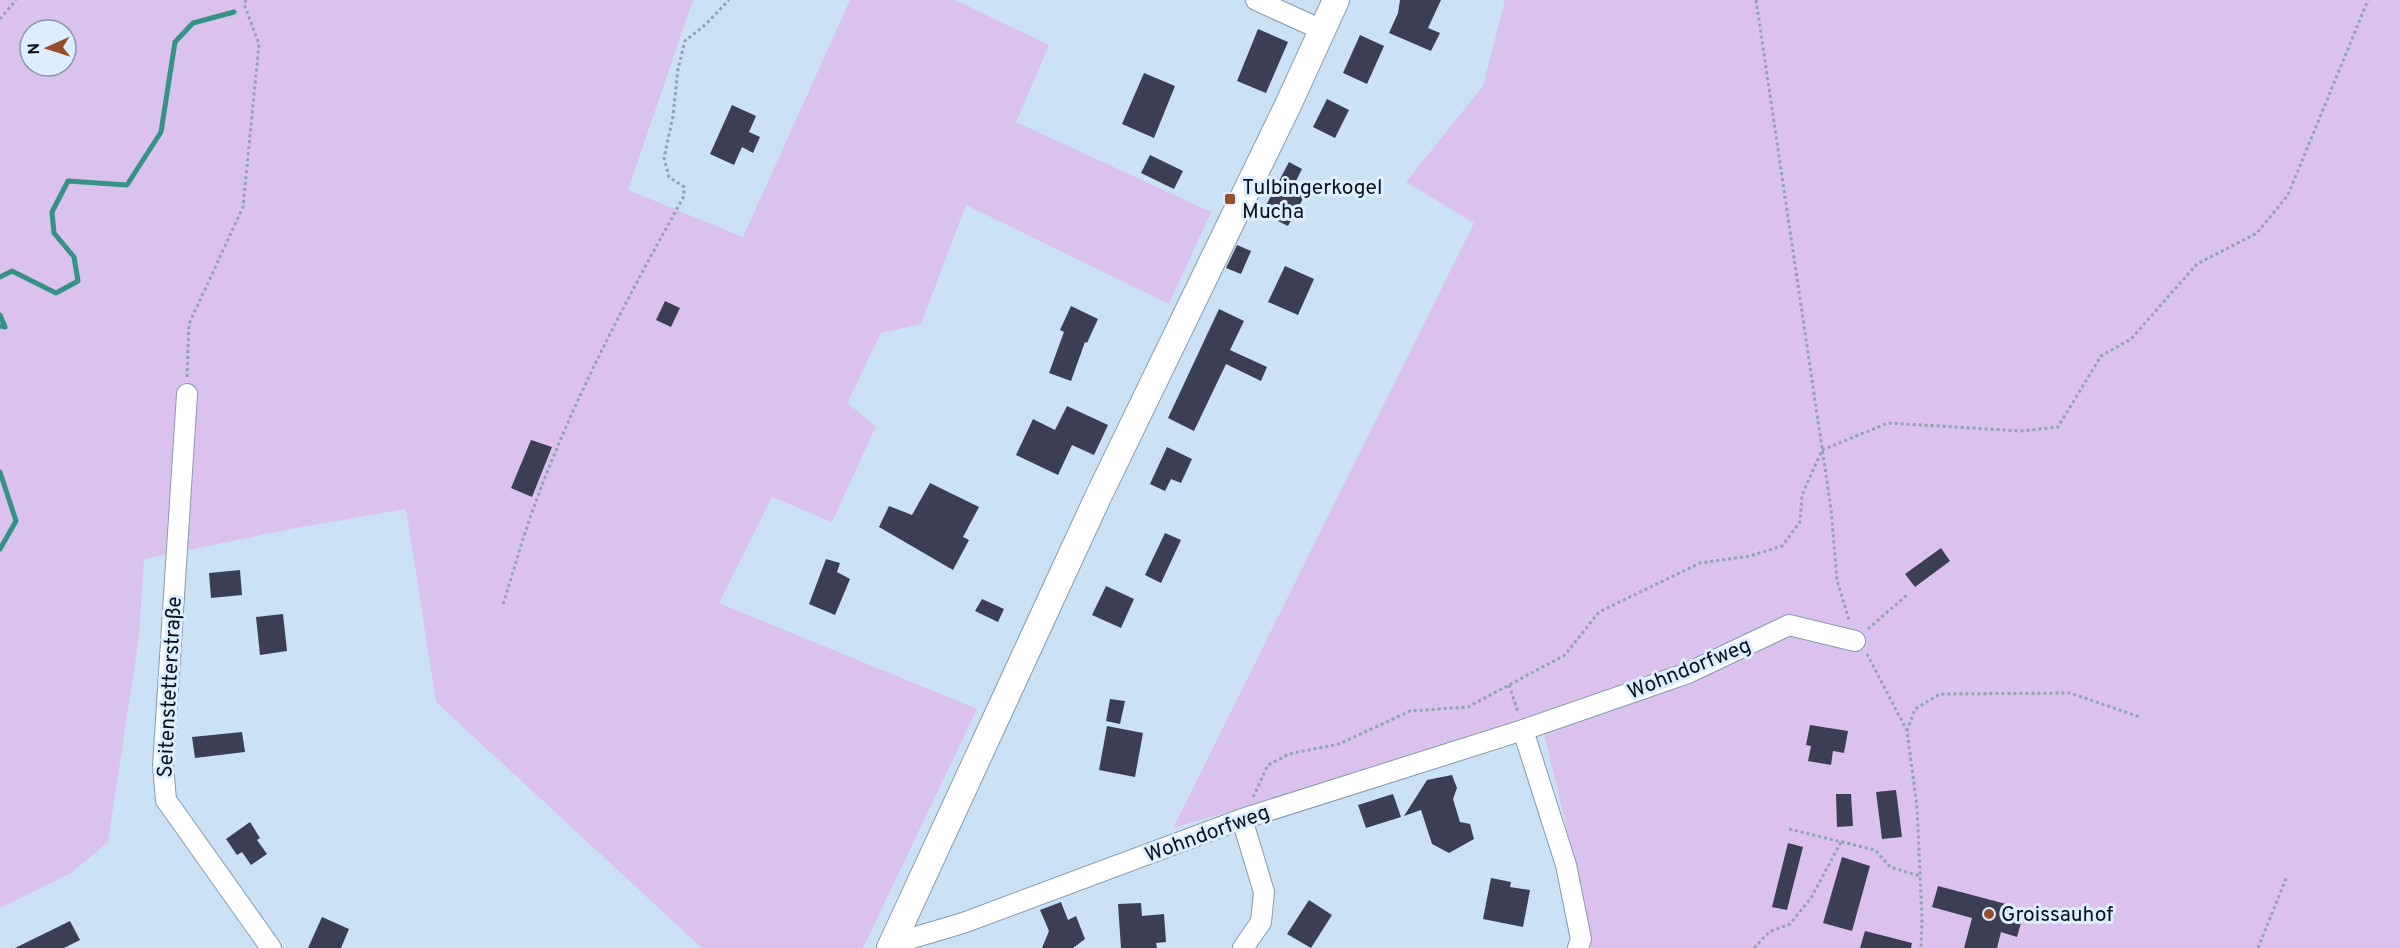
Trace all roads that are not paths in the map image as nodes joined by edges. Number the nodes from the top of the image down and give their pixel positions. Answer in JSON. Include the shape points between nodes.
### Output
{"nodes":[{"id":1,"x":1256,"y":0,"type":"edge"},
{"id":2,"x":1336,"y":0,"type":"edge"},
{"id":3,"x":1322,"y":30,"type":"junction"},
{"id":4,"x":187,"y":394,"type":"road end"},
{"id":5,"x":1855,"y":641,"type":"road end"},
{"id":6,"x":1523,"y":730,"type":"junction"},
{"id":7,"x":1242,"y":819,"type":"junction"},
{"id":8,"x":891,"y":946,"type":"edge"},
{"id":9,"x":270,"y":948,"type":"edge"},
{"id":10,"x":1243,"y":948,"type":"edge"},
{"id":11,"x":1578,"y":948,"type":"edge"}],
"edges":[{"from":1,"to":3,"type":"street"},
{"from":2,"to":3,"type":"street"},
{"from":3,"to":8,"type":"street","via":[[1117,458]]},
{"from":4,"to":9,"type":"street","name":"Seitenstetterstraße","via":[[163,766],[166,800]]},
{"from":5,"to":6,"type":"street","name":"Wohndorfweg","via":[[1789,625],[1688,673]]},
{"from":6,"to":7,"type":"street","name":"Wohndorfweg"},
{"from":6,"to":11,"type":"street","via":[[1566,865],[1581,939]]},
{"from":7,"to":8,"type":"street","name":"Wohndorfweg"},
{"from":7,"to":10,"type":"street","via":[[1263,892],[1261,922]]}]}
